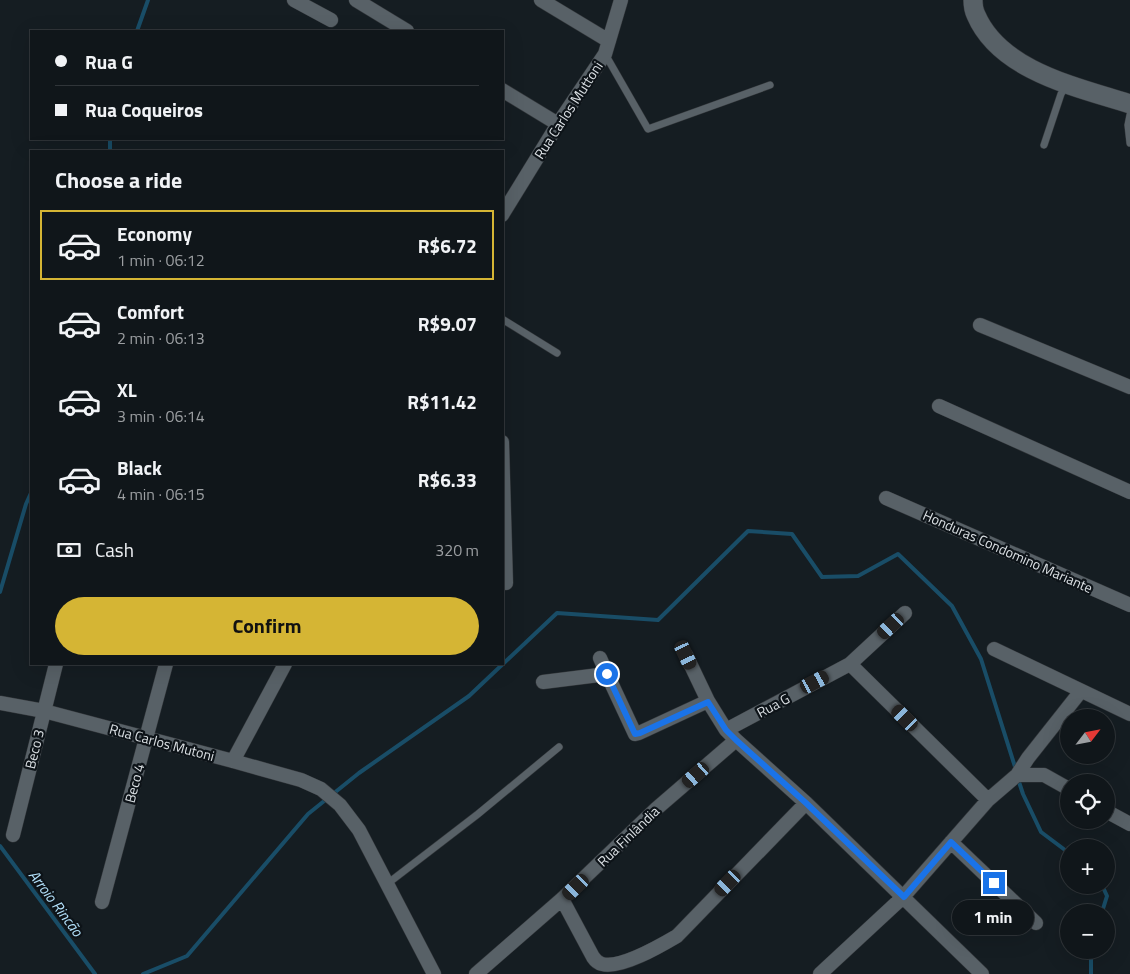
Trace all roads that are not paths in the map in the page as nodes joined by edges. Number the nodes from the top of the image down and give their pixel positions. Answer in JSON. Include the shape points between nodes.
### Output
{"nodes":[{"id":1,"x":294,"y":0,"type":"edge"},
{"id":2,"x":356,"y":0,"type":"edge"},
{"id":3,"x":541,"y":0,"type":"edge"},
{"id":4,"x":621,"y":0,"type":"edge"},
{"id":5,"x":972,"y":0,"type":"edge"},
{"id":6,"x":331,"y":20,"type":"dead end"},
{"id":7,"x":405,"y":30,"type":"edge"},
{"id":8,"x":607,"y":47,"type":"junction"},
{"id":9,"x":1067,"y":84,"type":"junction"},
{"id":10,"x":770,"y":85,"type":"dead end"},
{"id":11,"x":504,"y":91,"type":"edge"},
{"id":12,"x":1130,"y":104,"type":"edge"},
{"id":13,"x":1130,"y":115,"type":"edge"},
{"id":14,"x":558,"y":124,"type":"junction"},
{"id":15,"x":1130,"y":143,"type":"edge"},
{"id":16,"x":1044,"y":145,"type":"dead end"},
{"id":17,"x":504,"y":211,"type":"edge"},
{"id":18,"x":504,"y":320,"type":"edge"},
{"id":19,"x":980,"y":325,"type":"dead end"},
{"id":20,"x":557,"y":353,"type":"dead end"},
{"id":21,"x":1130,"y":387,"type":"edge"},
{"id":22,"x":939,"y":406,"type":"dead end"},
{"id":23,"x":1130,"y":492,"type":"edge"},
{"id":24,"x":886,"y":498,"type":"dead end"},
{"id":25,"x":504,"y":512,"type":"edge"},
{"id":26,"x":506,"y":583,"type":"dead end"},
{"id":27,"x":1130,"y":605,"type":"edge"},
{"id":28,"x":905,"y":613,"type":"dead end"},
{"id":29,"x":994,"y":650,"type":"dead end"},
{"id":30,"x":686,"y":655,"type":"dead end"},
{"id":31,"x":600,"y":658,"type":"dead end"},
{"id":32,"x":850,"y":664,"type":"junction"},
{"id":33,"x":56,"y":665,"type":"edge"},
{"id":34,"x":166,"y":665,"type":"edge"},
{"id":35,"x":285,"y":665,"type":"edge"},
{"id":36,"x":607,"y":674,"type":"junction"},
{"id":37,"x":543,"y":682,"type":"dead end"},
{"id":38,"x":1081,"y":691,"type":"junction"},
{"id":39,"x":708,"y":702,"type":"junction"},
{"id":40,"x":0,"y":703,"type":"edge"},
{"id":41,"x":44,"y":711,"type":"junction"},
{"id":42,"x":1130,"y":714,"type":"edge"},
{"id":43,"x":731,"y":735,"type":"junction"},
{"id":44,"x":146,"y":738,"type":"junction"},
{"id":45,"x":559,"y":747,"type":"dead end"},
{"id":46,"x":233,"y":761,"type":"junction"},
{"id":47,"x":1018,"y":775,"type":"junction"},
{"id":48,"x":1060,"y":785,"type":"edge"},
{"id":49,"x":988,"y":800,"type":"junction"},
{"id":50,"x":806,"y":803,"type":"junction"},
{"id":51,"x":1115,"y":816,"type":"edge"},
{"id":52,"x":1130,"y":824,"type":"edge"},
{"id":53,"x":13,"y":835,"type":"dead end"},
{"id":54,"x":951,"y":842,"type":"junction"},
{"id":55,"x":387,"y":884,"type":"junction"},
{"id":56,"x":904,"y":897,"type":"junction"},
{"id":57,"x":562,"y":900,"type":"junction"},
{"id":58,"x":102,"y":902,"type":"dead end"},
{"id":59,"x":1036,"y":923,"type":"dead end"},
{"id":60,"x":434,"y":974,"type":"edge"},
{"id":61,"x":476,"y":974,"type":"edge"},
{"id":62,"x":820,"y":974,"type":"edge"},
{"id":63,"x":982,"y":974,"type":"edge"}],
"edges":[{"from":1,"to":6,"type":"street"},
{"from":2,"to":7,"type":"street"},
{"from":3,"to":8,"type":"street"},
{"from":4,"to":8,"type":"street","name":"Rua Carlos Muttoni"},
{"from":5,"to":9,"type":"main road","via":[[975,14],[999,47],[1034,70]]},
{"from":8,"to":10,"type":"lane","via":[[648,129]]},
{"from":8,"to":14,"type":"street","name":"Rua Carlos Muttoni"},
{"from":9,"to":12,"type":"main road"},
{"from":9,"to":16,"type":"lane"},
{"from":11,"to":14,"type":"street"},
{"from":13,"to":15,"type":"lane"},
{"from":14,"to":17,"type":"street","name":"Rua Carlos Muttoni"},
{"from":18,"to":20,"type":"lane"},
{"from":19,"to":21,"type":"street"},
{"from":22,"to":23,"type":"street"},
{"from":24,"to":27,"type":"street","name":"Honduras Condomino Mariante"},
{"from":25,"to":26,"type":"street"},
{"from":28,"to":32,"type":"street","name":"Rua G"},
{"from":29,"to":38,"type":"street"},
{"from":30,"to":39,"type":"street"},
{"from":31,"to":36,"type":"street"},
{"from":32,"to":43,"type":"street","name":"Rua G"},
{"from":32,"to":49,"type":"street"},
{"from":33,"to":41,"type":"street","name":"Beco 3"},
{"from":34,"to":44,"type":"street","name":"Beco 4"},
{"from":35,"to":46,"type":"street"},
{"from":36,"to":37,"type":"street"},
{"from":36,"to":39,"type":"street","via":[[635,734]]},
{"from":38,"to":42,"type":"street"},
{"from":38,"to":47,"type":"street"},
{"from":39,"to":43,"type":"street"},
{"from":40,"to":41,"type":"street","name":"Rua Carlos Mutoni"},
{"from":41,"to":44,"type":"street","name":"Rua Carlos Mutoni"},
{"from":41,"to":53,"type":"street","name":"Beco 3"},
{"from":43,"to":50,"type":"street"},
{"from":43,"to":57,"type":"street","name":"Rua Finlândia"},
{"from":44,"to":46,"type":"street","name":"Rua Carlos Mutoni"},
{"from":44,"to":58,"type":"street","name":"Beco 4"},
{"from":45,"to":55,"type":"lane"},
{"from":46,"to":55,"type":"street","name":"Rua Carlos Mutoni","via":[[301,780],[321,789],[340,805],[359,830]]},
{"from":47,"to":48,"type":"street","via":[[1044,776]]},
{"from":47,"to":49,"type":"street"},
{"from":49,"to":54,"type":"street"},
{"from":50,"to":56,"type":"street"},
{"from":50,"to":57,"type":"street","via":[[677,936],[626,961],[603,965],[597,962]]},
{"from":51,"to":52,"type":"street"},
{"from":54,"to":56,"type":"street"},
{"from":54,"to":59,"type":"street"},
{"from":55,"to":60,"type":"street","name":"Rua Carlos Mutoni"},
{"from":56,"to":62,"type":"street"},
{"from":56,"to":63,"type":"street"},
{"from":57,"to":61,"type":"street","name":"Rua Finlândia"}]}
